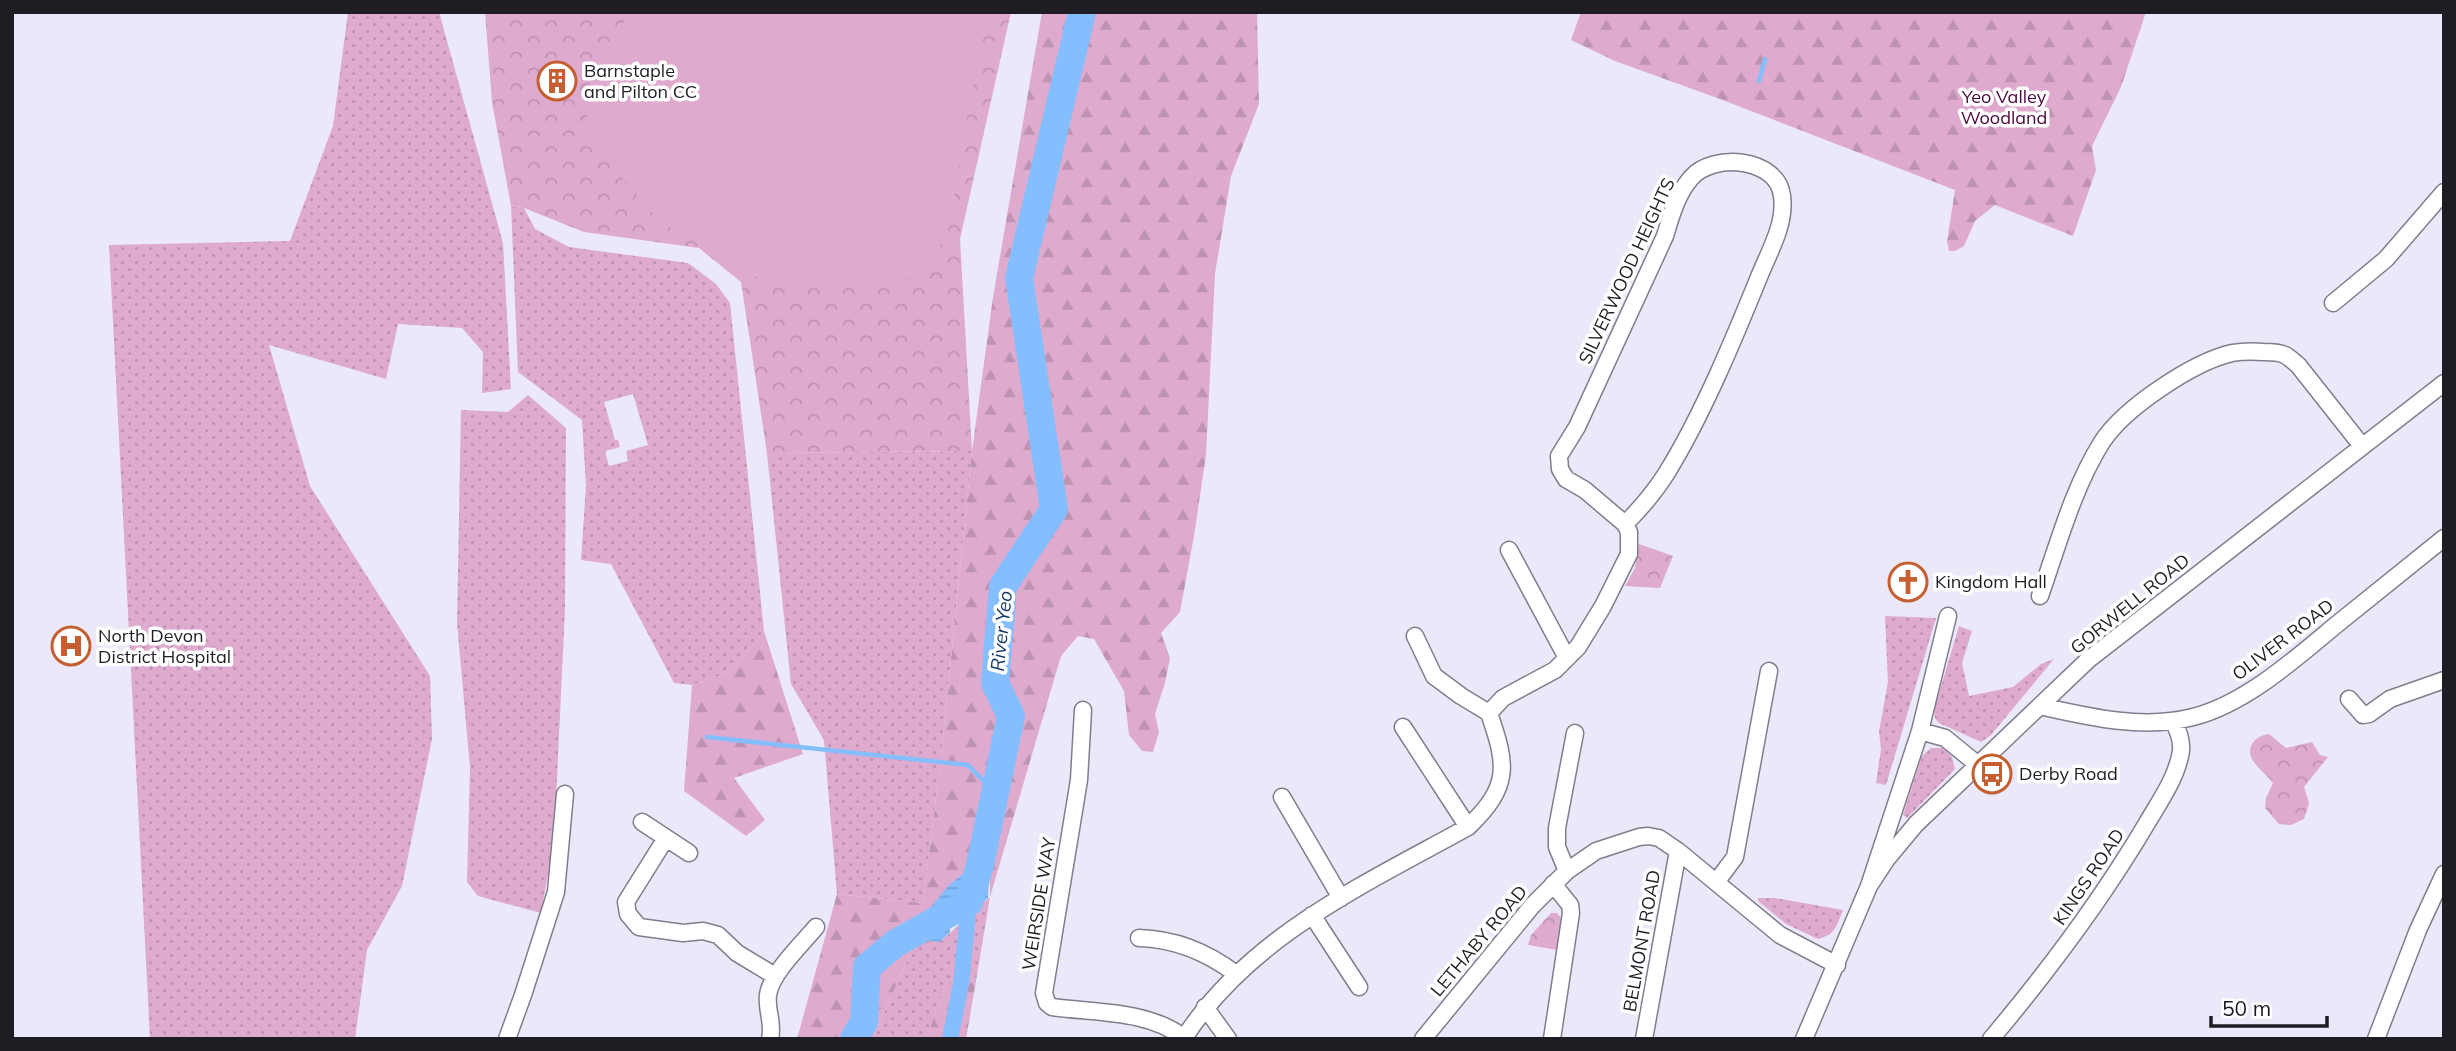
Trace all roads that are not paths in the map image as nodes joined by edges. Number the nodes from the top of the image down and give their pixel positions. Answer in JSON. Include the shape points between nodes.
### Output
{"nodes":[{"id":1,"x":2444,"y":192,"type":"edge"},
{"id":2,"x":2333,"y":303,"type":"dead end"},
{"id":3,"x":2444,"y":383,"type":"edge"},
{"id":4,"x":2362,"y":446,"type":"junction"},
{"id":5,"x":1625,"y":524,"type":"junction"},
{"id":6,"x":2444,"y":538,"type":"edge"},
{"id":7,"x":1509,"y":550,"type":"dead end"},
{"id":8,"x":2040,"y":596,"type":"dead end"},
{"id":9,"x":1948,"y":616,"type":"dead end"},
{"id":10,"x":1415,"y":636,"type":"dead end"},
{"id":11,"x":1567,"y":659,"type":"junction"},
{"id":12,"x":1769,"y":671,"type":"dead end"},
{"id":13,"x":2444,"y":680,"type":"edge"},
{"id":14,"x":2350,"y":699,"type":"dead end"},
{"id":15,"x":2040,"y":706,"type":"junction"},
{"id":16,"x":1083,"y":710,"type":"dead end"},
{"id":17,"x":1489,"y":713,"type":"junction"},
{"id":18,"x":2173,"y":721,"type":"junction"},
{"id":19,"x":1403,"y":727,"type":"dead end"},
{"id":20,"x":1920,"y":731,"type":"junction"},
{"id":21,"x":1575,"y":733,"type":"dead end"},
{"id":22,"x":1977,"y":764,"type":"junction"},
{"id":23,"x":565,"y":794,"type":"dead end"},
{"id":24,"x":1282,"y":797,"type":"dead end"},
{"id":25,"x":642,"y":822,"type":"dead end"},
{"id":26,"x":1468,"y":827,"type":"junction"},
{"id":27,"x":666,"y":838,"type":"junction"},
{"id":28,"x":1678,"y":851,"type":"junction"},
{"id":29,"x":690,"y":853,"type":"dead end"},
{"id":30,"x":1567,"y":871,"type":"junction"},
{"id":31,"x":2444,"y":874,"type":"edge"},
{"id":32,"x":1717,"y":881,"type":"junction"},
{"id":33,"x":1553,"y":884,"type":"junction"},
{"id":34,"x":1869,"y":886,"type":"junction"},
{"id":35,"x":1341,"y":898,"type":"junction"},
{"id":36,"x":1312,"y":915,"type":"junction"},
{"id":37,"x":816,"y":927,"type":"dead end"},
{"id":38,"x":1139,"y":938,"type":"dead end"},
{"id":39,"x":1837,"y":965,"type":"junction"},
{"id":40,"x":1236,"y":974,"type":"junction"},
{"id":41,"x":775,"y":976,"type":"junction"},
{"id":42,"x":1359,"y":987,"type":"dead end"},
{"id":43,"x":1205,"y":1007,"type":"junction"},
{"id":44,"x":507,"y":1039,"type":"edge"},
{"id":45,"x":770,"y":1039,"type":"edge"},
{"id":46,"x":1184,"y":1039,"type":"edge"},
{"id":47,"x":1228,"y":1039,"type":"edge"},
{"id":48,"x":1423,"y":1039,"type":"edge"},
{"id":49,"x":1552,"y":1039,"type":"edge"},
{"id":50,"x":1644,"y":1039,"type":"edge"},
{"id":51,"x":1804,"y":1039,"type":"edge"},
{"id":52,"x":1991,"y":1039,"type":"edge"},
{"id":53,"x":2376,"y":1039,"type":"edge"}],
"edges":[{"from":1,"to":2,"type":"street","via":[[2386,259]]},
{"from":3,"to":4,"type":"street","name":"GORWELL ROAD"},
{"from":4,"to":8,"type":"street","via":[[2285,355],[2231,354],[2184,373],[2104,439],[2089,464]]},
{"from":4,"to":15,"type":"street","name":"GORWELL ROAD","via":[[2088,660]]},
{"from":5,"to":5,"type":"street","name":"SILVERWOOD HEIGHTS","via":[[1585,489],[1566,479],[1559,456],[1577,427],[1665,236],[1675,204],[1691,178],[1713,165],[1750,164],[1767,171],[1781,187],[1779,225],[1744,313],[1676,457],[1648,502]]},
{"from":5,"to":11,"type":"street","via":[[1631,544],[1627,561]]},
{"from":6,"to":18,"type":"street","name":"OLIVER ROAD","via":[[2285,667],[2229,703]]},
{"from":7,"to":11,"type":"street"},
{"from":9,"to":20,"type":"street"},
{"from":10,"to":17,"type":"street","via":[[1434,676]]},
{"from":11,"to":17,"type":"street","via":[[1556,670],[1503,698]]},
{"from":12,"to":32,"type":"street","via":[[1735,858]]},
{"from":13,"to":14,"type":"street","via":[[2390,699],[2369,714],[2363,715]]},
{"from":15,"to":18,"type":"street","name":"OLIVER ROAD","via":[[2098,719]]},
{"from":15,"to":22,"type":"street","name":"GORWELL ROAD"},
{"from":16,"to":46,"type":"street","name":"WEIRSIDE WAY","via":[[1079,780],[1044,993],[1047,1003],[1132,1017],[1174,1030]]},
{"from":17,"to":26,"type":"street","via":[[1502,752],[1502,778],[1487,809]]},
{"from":18,"to":52,"type":"street","name":"KINGS ROAD","via":[[2180,754],[2158,805],[2051,968]]},
{"from":19,"to":26,"type":"street"},
{"from":20,"to":22,"type":"street","via":[[1945,738]]},
{"from":20,"to":34,"type":"street"},
{"from":21,"to":30,"type":"street","via":[[1557,828],[1557,847]]},
{"from":22,"to":34,"type":"street","name":"GORWELL ROAD","via":[[1903,838]]},
{"from":23,"to":44,"type":"street","via":[[556,892]]},
{"from":24,"to":35,"type":"street"},
{"from":25,"to":27,"type":"street"},
{"from":26,"to":35,"type":"street"},
{"from":27,"to":29,"type":"street"},
{"from":27,"to":41,"type":"street","via":[[626,902],[628,914],[639,927],[718,935],[737,953]]},
{"from":28,"to":30,"type":"street","name":"LETHABY ROAD","via":[[1659,838],[1639,837],[1596,851]]},
{"from":28,"to":32,"type":"street","name":"LETHABY ROAD"},
{"from":28,"to":50,"type":"street","name":"BELMONT ROAD"},
{"from":30,"to":33,"type":"street","name":"LETHABY ROAD"},
{"from":31,"to":53,"type":"street"},
{"from":32,"to":39,"type":"street","name":"LETHABY ROAD","via":[[1780,935]]},
{"from":33,"to":48,"type":"street","name":"LETHABY ROAD"},
{"from":33,"to":49,"type":"street","via":[[1571,913]]},
{"from":34,"to":39,"type":"street"},
{"from":35,"to":36,"type":"street"},
{"from":36,"to":40,"type":"street"},
{"from":36,"to":42,"type":"street"},
{"from":37,"to":41,"type":"street"},
{"from":38,"to":40,"type":"street","via":[[1197,950]]},
{"from":39,"to":51,"type":"street"},
{"from":40,"to":43,"type":"street"},
{"from":41,"to":45,"type":"street","via":[[768,995]]},
{"from":43,"to":46,"type":"street"},
{"from":43,"to":47,"type":"street"}]}
